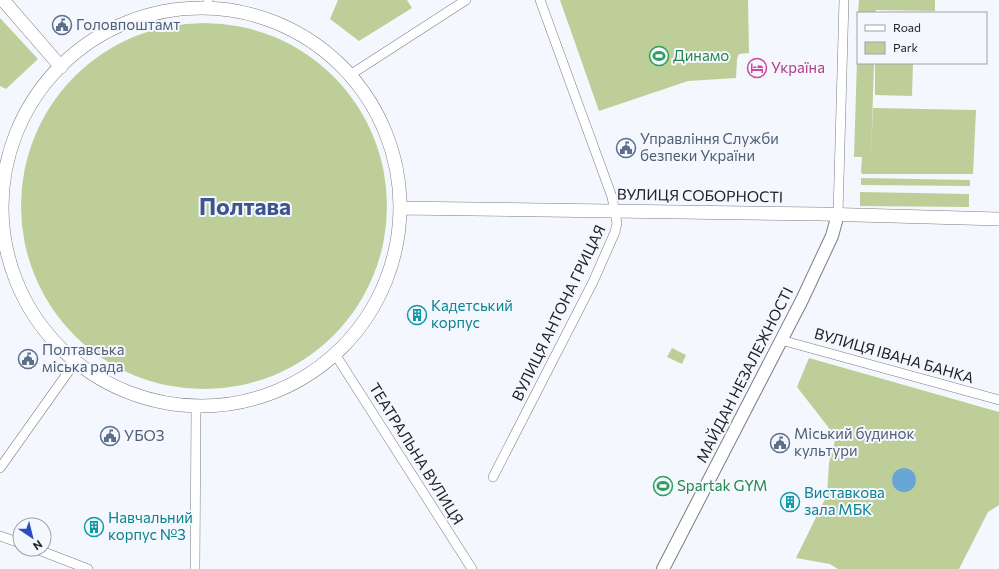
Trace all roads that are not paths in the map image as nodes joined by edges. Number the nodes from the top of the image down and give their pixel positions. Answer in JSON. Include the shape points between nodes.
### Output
{"nodes":[{"id":1,"x":3,"y":0,"type":"edge"},
{"id":2,"x":466,"y":0,"type":"edge"},
{"id":3,"x":540,"y":0,"type":"edge"},
{"id":4,"x":844,"y":0,"type":"edge"},
{"id":5,"x":208,"y":4,"type":"edge"},
{"id":6,"x":61,"y":66,"type":"junction"},
{"id":7,"x":350,"y":75,"type":"junction"},
{"id":8,"x":1,"y":203,"type":"edge"},
{"id":9,"x":400,"y":208,"type":"junction"},
{"id":10,"x":615,"y":211,"type":"junction"},
{"id":11,"x":838,"y":214,"type":"junction"},
{"id":12,"x":999,"y":219,"type":"edge"},
{"id":13,"x":781,"y":340,"type":"junction"},
{"id":14,"x":335,"y":354,"type":"junction"},
{"id":15,"x":76,"y":361,"type":"junction"},
{"id":16,"x":999,"y":400,"type":"edge"},
{"id":17,"x":196,"y":406,"type":"junction"},
{"id":18,"x":0,"y":468,"type":"edge"},
{"id":19,"x":493,"y":476,"type":"dead end"},
{"id":20,"x":0,"y":536,"type":"edge"},
{"id":21,"x":12,"y":540,"type":"edge"},
{"id":22,"x":52,"y":555,"type":"edge"},
{"id":23,"x":88,"y":569,"type":"edge"},
{"id":24,"x":196,"y":569,"type":"edge"},
{"id":25,"x":472,"y":569,"type":"edge"},
{"id":26,"x":663,"y":569,"type":"edge"}],
"edges":[{"from":1,"to":6,"type":"main road"},
{"from":2,"to":7,"type":"street"},
{"from":3,"to":10,"type":"street","name":"ВУЛИЦЯ АНТОНА ГРИЦАЯ"},
{"from":4,"to":11,"type":"street"},
{"from":5,"to":6,"type":"main road","via":[[168,11],[126,24],[97,38]]},
{"from":5,"to":7,"type":"main road","via":[[268,19],[281,25],[321,48]]},
{"from":6,"to":8,"type":"main road","via":[[38,94],[20,126],[10,154]]},
{"from":7,"to":9,"type":"main road","via":[[371,103],[386,134],[397,172]]},
{"from":8,"to":15,"type":"main road","via":[[7,249],[20,289],[47,332]]},
{"from":9,"to":10,"type":"main road","name":"ВУЛИЦЯ СОБОРНОСТІ"},
{"from":9,"to":14,"type":"main road","via":[[395,250],[382,290],[365,319]]},
{"from":10,"to":11,"type":"main road","name":"ВУЛИЦЯ СОБОРНОСТІ"},
{"from":10,"to":19,"type":"street","name":"ВУЛИЦЯ АНТОНА ГРИЦАЯ","via":[[617,223],[612,240]]},
{"from":11,"to":12,"type":"main road","name":"ВУЛИЦЯ СОБОРНОСТІ"},
{"from":11,"to":13,"type":"street","name":"МАЙДАН НЕЗАЛЕЖНОСТІ","via":[[832,236]]},
{"from":13,"to":16,"type":"street","name":"ВУЛИЦЯ ІВАНА БАНКА"},
{"from":13,"to":26,"type":"street","name":"МАЙДАН НЕЗАЛЕЖНОСТІ"},
{"from":14,"to":17,"type":"main road","via":[[299,380],[270,393],[233,403]]},
{"from":14,"to":25,"type":"street","name":"ТЕАТРАЛЬНА ВУЛИЦЯ"},
{"from":15,"to":17,"type":"main road","via":[[106,381],[132,393],[168,403]]},
{"from":15,"to":18,"type":"street"},
{"from":17,"to":24,"type":"street"},
{"from":20,"to":21,"type":"street"},
{"from":22,"to":23,"type":"street"}]}
